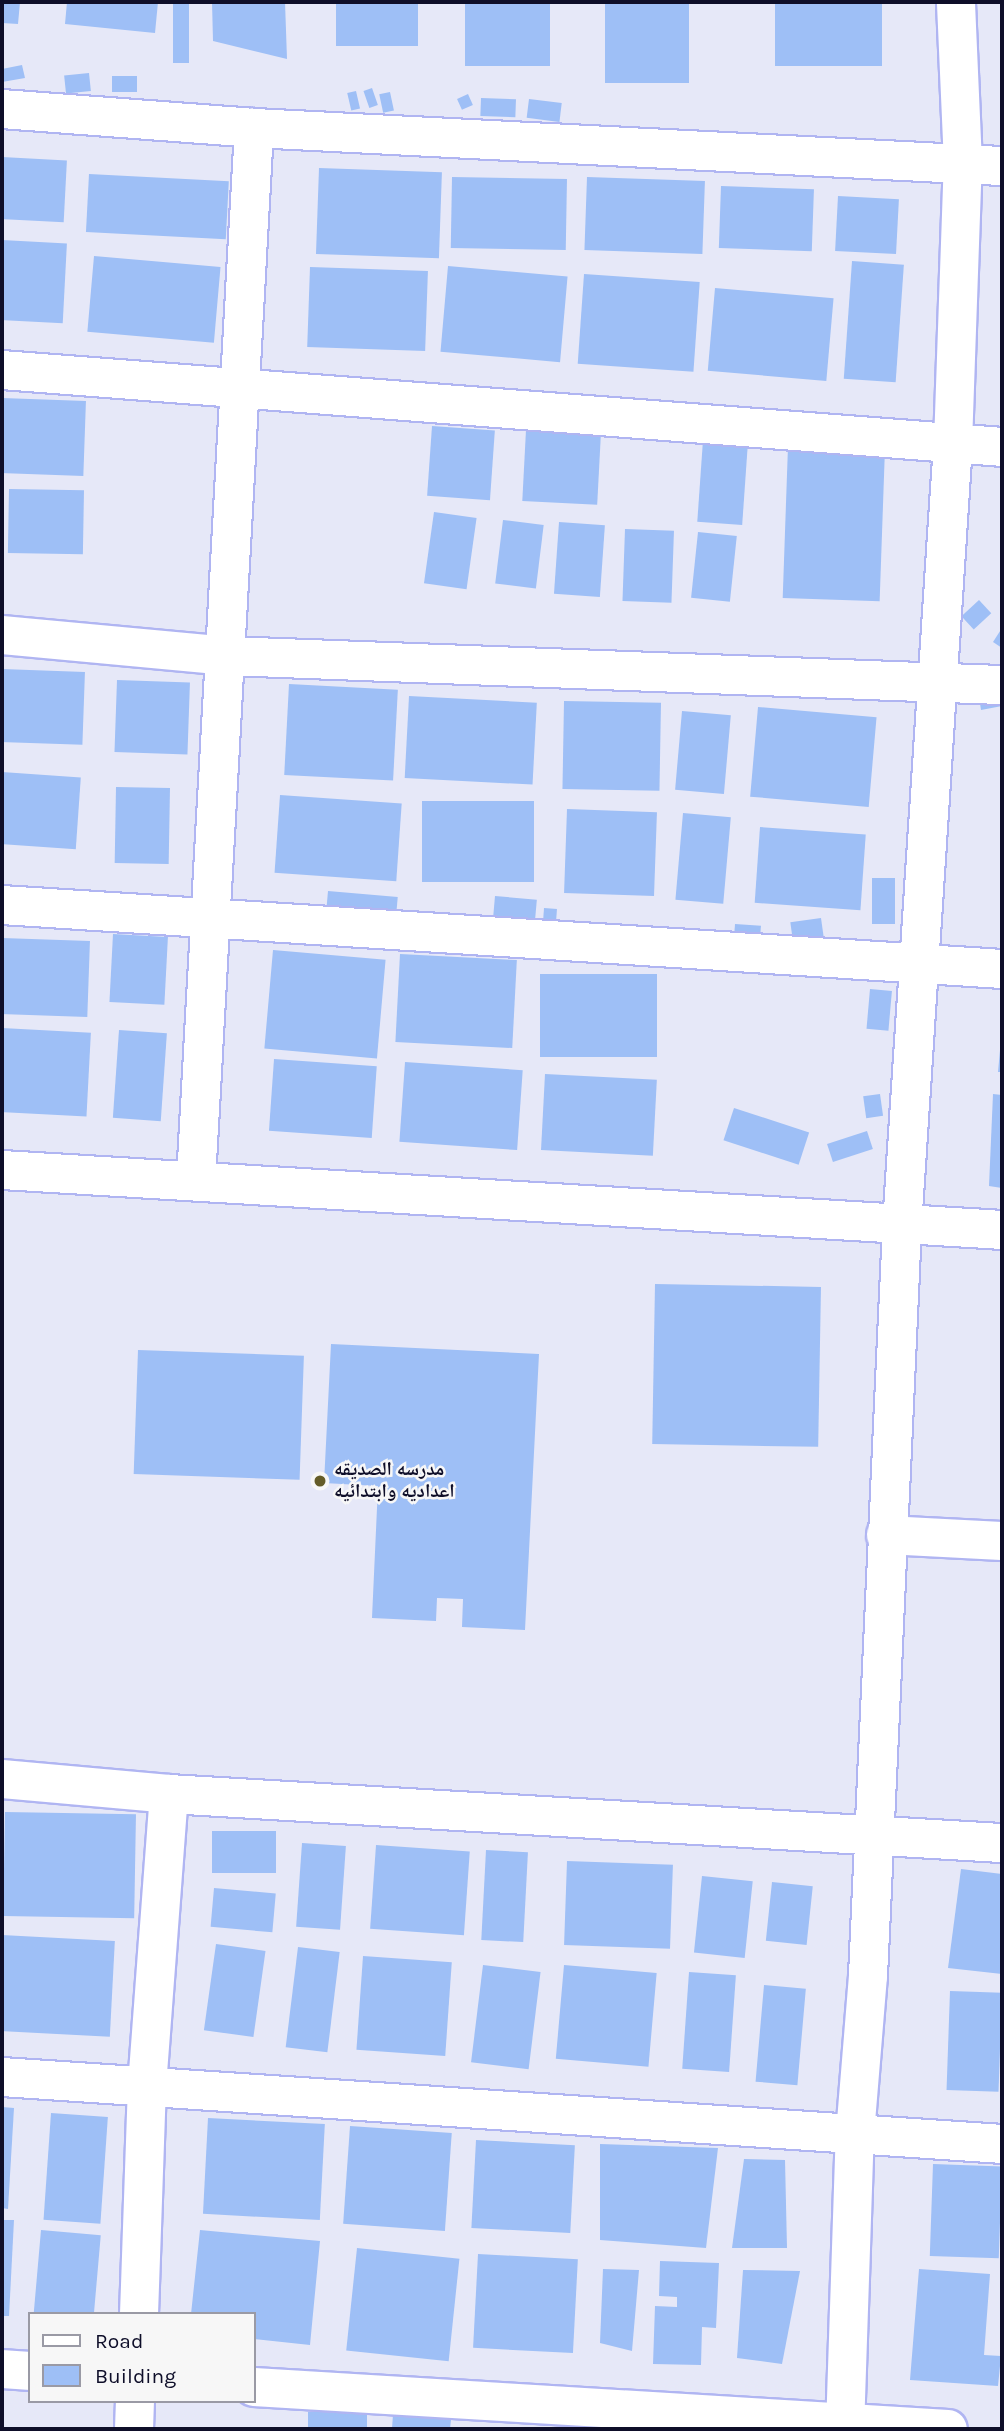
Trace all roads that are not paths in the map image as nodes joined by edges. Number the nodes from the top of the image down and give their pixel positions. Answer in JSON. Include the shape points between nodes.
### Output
{"nodes":[{"id":1,"x":956,"y":2,"type":"edge"},
{"id":2,"x":2,"y":109,"type":"edge"},
{"id":3,"x":254,"y":128,"type":"junction"},
{"id":4,"x":963,"y":164,"type":"junction"},
{"id":5,"x":1002,"y":166,"type":"edge"},
{"id":6,"x":2,"y":370,"type":"edge"},
{"id":7,"x":237,"y":388,"type":"junction"},
{"id":8,"x":953,"y":444,"type":"junction"},
{"id":9,"x":1002,"y":447,"type":"edge"},
{"id":10,"x":2,"y":635,"type":"edge"},
{"id":11,"x":228,"y":656,"type":"junction"},
{"id":12,"x":934,"y":681,"type":"junction"},
{"id":13,"x":1002,"y":684,"type":"edge"},
{"id":14,"x":2,"y":905,"type":"edge"},
{"id":15,"x":214,"y":916,"type":"junction"},
{"id":16,"x":921,"y":965,"type":"junction"},
{"id":17,"x":1002,"y":969,"type":"edge"},
{"id":18,"x":2,"y":1170,"type":"edge"},
{"id":19,"x":196,"y":1180,"type":"junction"},
{"id":20,"x":902,"y":1226,"type":"junction"},
{"id":21,"x":1002,"y":1230,"type":"edge"},
{"id":22,"x":886,"y":1535,"type":"junction"},
{"id":23,"x":1002,"y":1541,"type":"edge"},
{"id":24,"x":2,"y":1779,"type":"edge"},
{"id":25,"x":169,"y":1794,"type":"junction"},
{"id":26,"x":873,"y":1834,"type":"junction"},
{"id":27,"x":1002,"y":1843,"type":"edge"},
{"id":28,"x":2,"y":2077,"type":"edge"},
{"id":29,"x":147,"y":2086,"type":"junction"},
{"id":30,"x":855,"y":2134,"type":"junction"},
{"id":31,"x":1002,"y":2144,"type":"edge"},
{"id":32,"x":139,"y":2312,"type":"edge"},
{"id":33,"x":2,"y":2369,"type":"edge"},
{"id":34,"x":28,"y":2371,"type":"edge"},
{"id":35,"x":256,"y":2387,"type":"edge"},
{"id":36,"x":135,"y":2403,"type":"edge"},
{"id":37,"x":845,"y":2426,"type":"edge"},
{"id":38,"x":134,"y":2429,"type":"edge"},
{"id":39,"x":948,"y":2429,"type":"edge"}],
"edges":[{"from":1,"to":4,"type":"street"},
{"from":2,"to":3,"type":"street"},
{"from":3,"to":4,"type":"street"},
{"from":3,"to":7,"type":"street"},
{"from":4,"to":5,"type":"street"},
{"from":4,"to":8,"type":"street"},
{"from":6,"to":7,"type":"street"},
{"from":7,"to":8,"type":"street"},
{"from":7,"to":11,"type":"street"},
{"from":8,"to":9,"type":"street"},
{"from":8,"to":12,"type":"street"},
{"from":10,"to":11,"type":"street"},
{"from":11,"to":12,"type":"street"},
{"from":11,"to":15,"type":"street"},
{"from":12,"to":13,"type":"street"},
{"from":12,"to":16,"type":"street"},
{"from":14,"to":15,"type":"street"},
{"from":15,"to":16,"type":"street"},
{"from":15,"to":19,"type":"street"},
{"from":16,"to":17,"type":"street"},
{"from":16,"to":20,"type":"street"},
{"from":18,"to":19,"type":"street"},
{"from":19,"to":20,"type":"street"},
{"from":20,"to":21,"type":"street"},
{"from":20,"to":22,"type":"street"},
{"from":22,"to":23,"type":"street"},
{"from":22,"to":26,"type":"street"},
{"from":24,"to":25,"type":"street"},
{"from":25,"to":26,"type":"street"},
{"from":25,"to":29,"type":"street"},
{"from":26,"to":27,"type":"street"},
{"from":26,"to":30,"type":"street"},
{"from":28,"to":29,"type":"street"},
{"from":29,"to":30,"type":"street"},
{"from":29,"to":32,"type":"street"},
{"from":30,"to":31,"type":"street"},
{"from":30,"to":37,"type":"street"},
{"from":33,"to":34,"type":"street"},
{"from":35,"to":37,"type":"street"},
{"from":36,"to":38,"type":"street"},
{"from":37,"to":39,"type":"street"}]}
